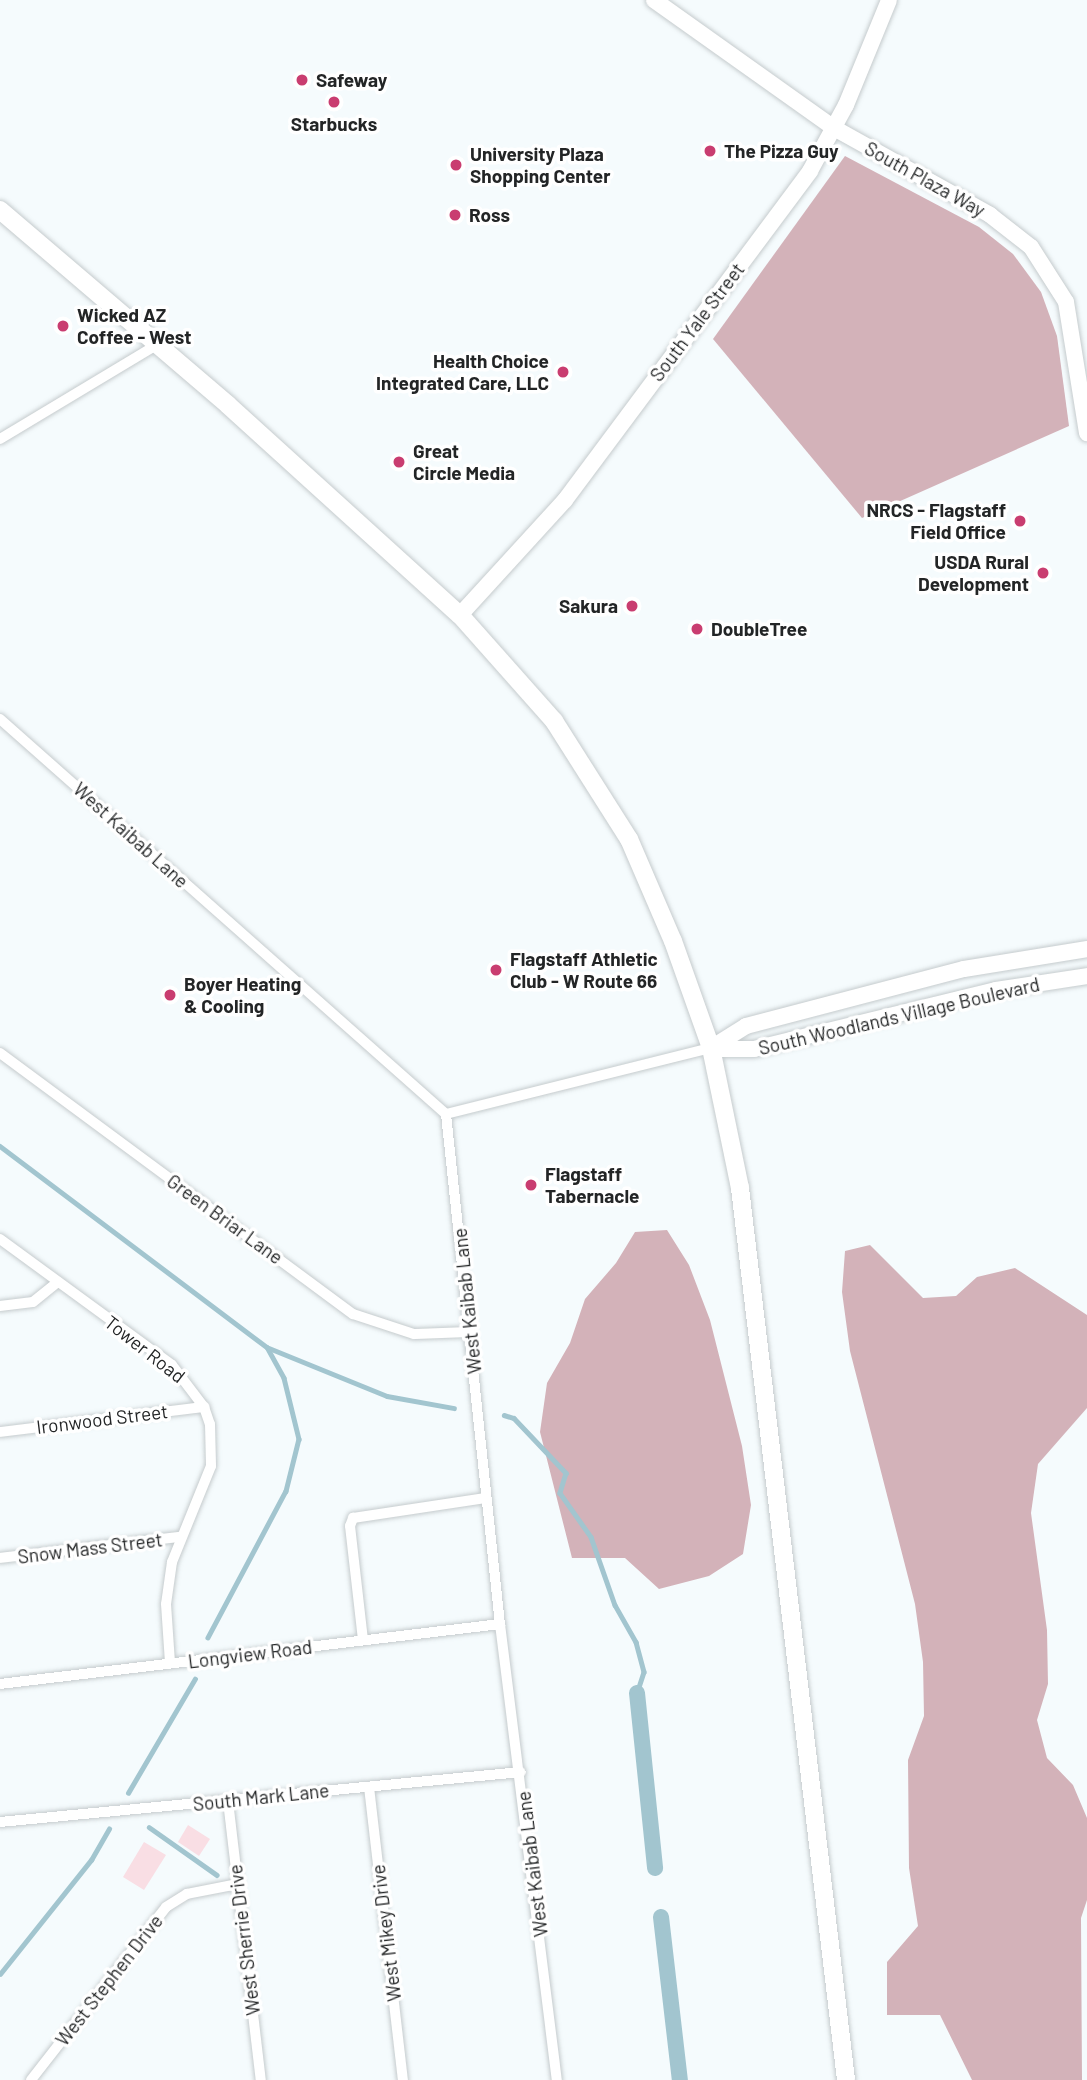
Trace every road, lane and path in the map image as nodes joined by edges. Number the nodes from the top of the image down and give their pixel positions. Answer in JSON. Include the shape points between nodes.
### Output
{"nodes":[{"id":1,"x":654,"y":0,"type":"edge"},
{"id":2,"x":889,"y":0,"type":"edge"},
{"id":3,"x":834,"y":128,"type":"junction"},
{"id":4,"x":0,"y":210,"type":"edge"},
{"id":5,"x":158,"y":344,"type":"junction"},
{"id":6,"x":1087,"y":433,"type":"edge"},
{"id":7,"x":0,"y":439,"type":"edge"},
{"id":8,"x":460,"y":615,"type":"junction"},
{"id":9,"x":0,"y":719,"type":"edge"},
{"id":10,"x":1087,"y":949,"type":"edge"},
{"id":11,"x":1087,"y":976,"type":"edge"},
{"id":12,"x":711,"y":1048,"type":"junction"},
{"id":13,"x":0,"y":1053,"type":"edge"},
{"id":14,"x":446,"y":1114,"type":"junction"},
{"id":15,"x":0,"y":1239,"type":"edge"},
{"id":16,"x":58,"y":1282,"type":"junction"},
{"id":17,"x":0,"y":1306,"type":"edge"},
{"id":18,"x":470,"y":1332,"type":"junction"},
{"id":19,"x":204,"y":1407,"type":"junction"},
{"id":20,"x":0,"y":1432,"type":"edge"},
{"id":21,"x":486,"y":1498,"type":"junction"},
{"id":22,"x":180,"y":1537,"type":"junction"},
{"id":23,"x":0,"y":1558,"type":"edge"},
{"id":24,"x":500,"y":1624,"type":"junction"},
{"id":25,"x":363,"y":1640,"type":"junction"},
{"id":26,"x":170,"y":1663,"type":"junction"},
{"id":27,"x":0,"y":1684,"type":"edge"},
{"id":28,"x":522,"y":1772,"type":"junction"},
{"id":29,"x":369,"y":1787,"type":"junction"},
{"id":30,"x":228,"y":1801,"type":"junction"},
{"id":31,"x":0,"y":1822,"type":"edge"},
{"id":32,"x":238,"y":1884,"type":"junction"},
{"id":33,"x":31,"y":2080,"type":"edge"},
{"id":34,"x":261,"y":2080,"type":"edge"},
{"id":35,"x":403,"y":2080,"type":"edge"},
{"id":36,"x":557,"y":2080,"type":"edge"},
{"id":37,"x":846,"y":2080,"type":"edge"}],
"edges":[{"from":1,"to":3,"type":"street","name":"South Plaza Way"},
{"from":2,"to":3,"type":"street","name":"South Yale Street","via":[[871,51]]},
{"from":3,"to":6,"type":"street","name":"South Plaza Way","via":[[990,215],[1031,247],[1066,302]]},
{"from":3,"to":8,"type":"street","name":"South Yale Street","via":[[810,172],[565,500]]},
{"from":4,"to":5,"type":"main road"},
{"from":5,"to":7,"type":"street"},
{"from":5,"to":8,"type":"main road"},
{"from":8,"to":12,"type":"main road","via":[[534,695],[613,808],[673,941]]},
{"from":9,"to":14,"type":"street","name":"West Kaibab Lane"},
{"from":10,"to":12,"type":"street","name":"South Woodlands Village Boulevard","via":[[964,969],[746,1026]]},
{"from":11,"to":12,"type":"street","name":"South Woodlands Village Boulevard","via":[[996,990],[754,1049]]},
{"from":12,"to":14,"type":"street","name":"South Woodlands Village Boulevard"},
{"from":12,"to":37,"type":"main road","via":[[726,1106],[757,1304]]},
{"from":13,"to":18,"type":"street","name":"Green Briar Lane","via":[[353,1314],[414,1334]]},
{"from":14,"to":18,"type":"street","name":"West Kaibab Lane"},
{"from":15,"to":16,"type":"street","name":"Tower Road"},
{"from":16,"to":17,"type":"street","via":[[33,1302]]},
{"from":16,"to":19,"type":"street","name":"Tower Road","via":[[172,1365]]},
{"from":18,"to":21,"type":"street","name":"West Kaibab Lane"},
{"from":19,"to":20,"type":"street","name":"Ironwood Street"},
{"from":19,"to":22,"type":"street","name":"Tower Road","via":[[210,1424],[211,1466]]},
{"from":21,"to":24,"type":"street","name":"West Kaibab Lane"},
{"from":21,"to":25,"type":"street","via":[[354,1518],[350,1526]]},
{"from":22,"to":23,"type":"street","name":"Snow Mass Street"},
{"from":22,"to":26,"type":"street","name":"Tower Road","via":[[167,1588]]},
{"from":24,"to":25,"type":"street","name":"Longview Road"},
{"from":24,"to":28,"type":"street","name":"West Kaibab Lane"},
{"from":25,"to":26,"type":"street","name":"Longview Road"},
{"from":26,"to":27,"type":"street","name":"Longview Road"},
{"from":28,"to":29,"type":"street","name":"South Mark Lane"},
{"from":28,"to":36,"type":"street","name":"West Kaibab Lane"},
{"from":29,"to":30,"type":"street","name":"South Mark Lane"},
{"from":29,"to":35,"type":"street","name":"West Mikey Drive"},
{"from":30,"to":31,"type":"street","name":"South Mark Lane"},
{"from":30,"to":32,"type":"street","name":"West Sherrie Drive"},
{"from":32,"to":33,"type":"street","name":"West Stephen Drive","via":[[187,1894],[166,1907]]},
{"from":32,"to":34,"type":"street","name":"West Sherrie Drive"}]}
